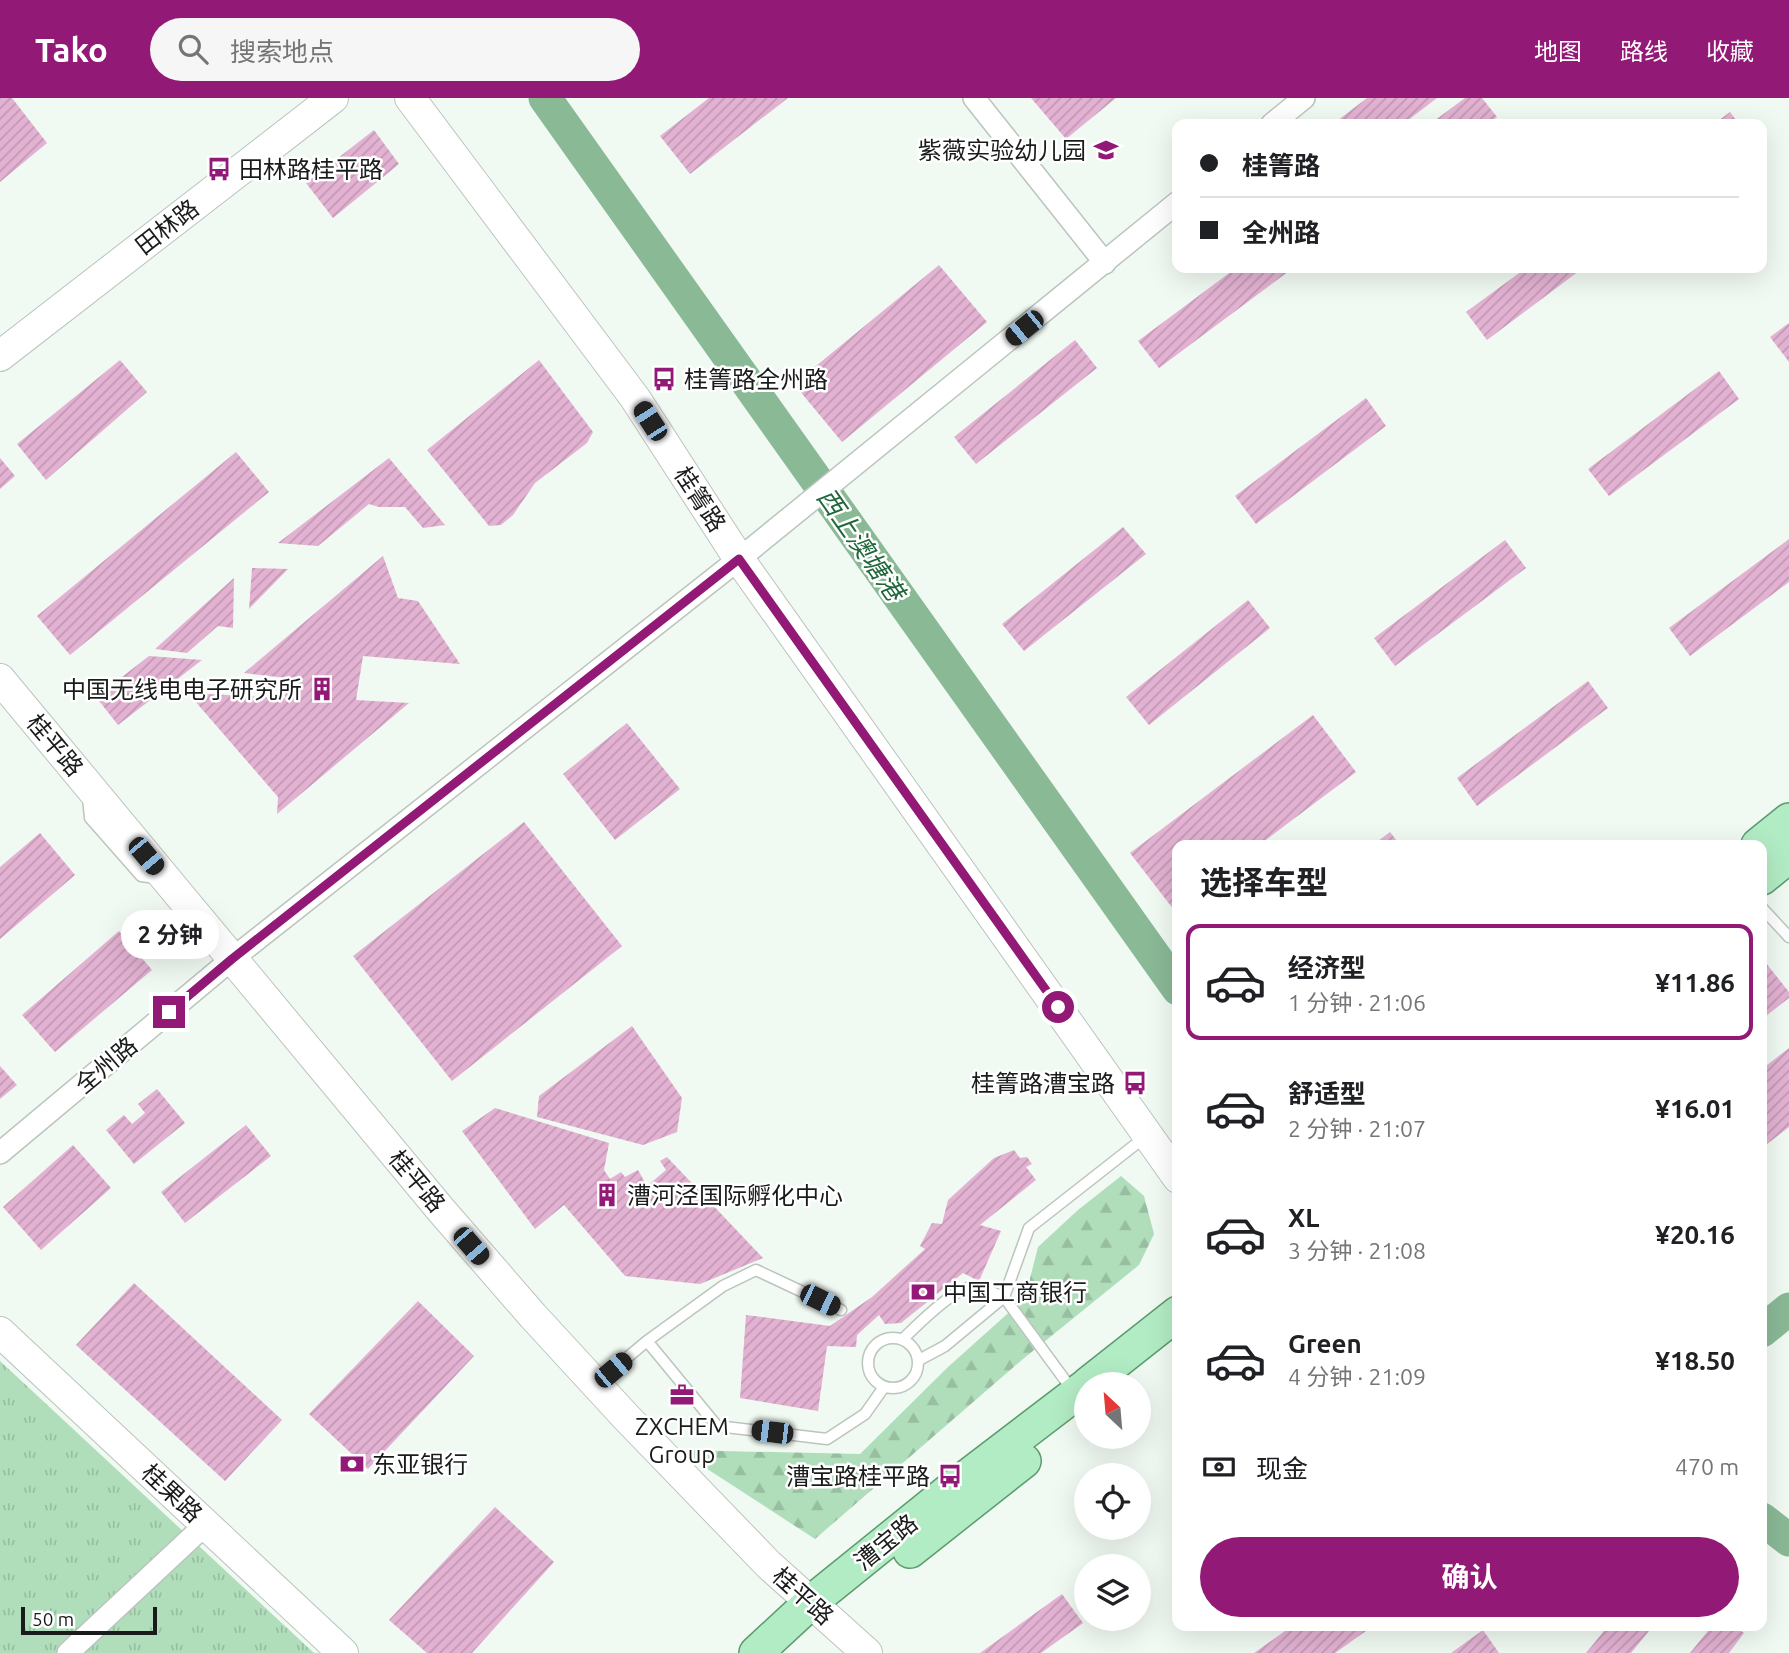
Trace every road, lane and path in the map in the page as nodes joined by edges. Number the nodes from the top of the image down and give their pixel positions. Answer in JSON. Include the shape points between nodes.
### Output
{"nodes":[{"id":1,"x":333,"y":98,"type":"edge"},
{"id":2,"x":410,"y":98,"type":"edge"},
{"id":3,"x":974,"y":98,"type":"edge"},
{"id":4,"x":1304,"y":98,"type":"edge"},
{"id":5,"x":1278,"y":119,"type":"edge"},
{"id":6,"x":1172,"y":207,"type":"edge"},
{"id":7,"x":1105,"y":262,"type":"junction"},
{"id":8,"x":0,"y":356,"type":"edge"},
{"id":9,"x":739,"y":559,"type":"junction"},
{"id":10,"x":0,"y":679,"type":"edge"},
{"id":11,"x":1789,"y":820,"type":"edge"},
{"id":12,"x":1765,"y":840,"type":"edge"},
{"id":13,"x":1789,"y":856,"type":"edge"},
{"id":14,"x":1767,"y":874,"type":"edge"},
{"id":15,"x":1767,"y":913,"type":"edge"},
{"id":16,"x":1789,"y":937,"type":"edge"},
{"id":17,"x":232,"y":959,"type":"junction"},
{"id":18,"x":1147,"y":1135,"type":"junction"},
{"id":19,"x":0,"y":1153,"type":"edge"},
{"id":20,"x":1172,"y":1170,"type":"edge"},
{"id":21,"x":1004,"y":1297,"type":"junction"},
{"id":22,"x":841,"y":1310,"type":"dead end"},
{"id":23,"x":1172,"y":1318,"type":"edge"},
{"id":24,"x":0,"y":1332,"type":"edge"},
{"id":25,"x":867,"y":1334,"type":"dead end"},
{"id":26,"x":903,"y":1339,"type":"junction"},
{"id":27,"x":647,"y":1341,"type":"junction"},
{"id":28,"x":877,"y":1343,"type":"junction"},
{"id":29,"x":1172,"y":1346,"type":"edge"},
{"id":30,"x":919,"y":1360,"type":"junction"},
{"id":31,"x":1110,"y":1372,"type":"edge"},
{"id":32,"x":1138,"y":1372,"type":"edge"},
{"id":33,"x":1074,"y":1383,"type":"edge"},
{"id":34,"x":595,"y":1384,"type":"junction"},
{"id":35,"x":884,"y":1387,"type":"junction"},
{"id":36,"x":1074,"y":1401,"type":"edge"},
{"id":37,"x":206,"y":1524,"type":"junction"},
{"id":38,"x":818,"y":1610,"type":"junction"},
{"id":39,"x":68,"y":1653,"type":"edge"},
{"id":40,"x":343,"y":1653,"type":"edge"},
{"id":41,"x":756,"y":1653,"type":"edge"},
{"id":42,"x":788,"y":1653,"type":"edge"},
{"id":43,"x":867,"y":1653,"type":"edge"}],
"edges":[{"from":1,"to":8,"type":"street","name":"田林路"},
{"from":2,"to":9,"type":"street","name":"桂箐路","via":[[635,398]]},
{"from":3,"to":7,"type":"street"},
{"from":4,"to":5,"type":"street"},
{"from":6,"to":7,"type":"street","name":"全州路"},
{"from":7,"to":9,"type":"street","name":"全州路"},
{"from":9,"to":17,"type":"street","name":"全州路"},
{"from":9,"to":18,"type":"street","name":"桂箐路"},
{"from":10,"to":17,"type":"street","name":"桂平路"},
{"from":11,"to":12,"type":"main road"},
{"from":13,"to":14,"type":"main road"},
{"from":15,"to":16,"type":"lane"},
{"from":17,"to":19,"type":"street","name":"全州路"},
{"from":17,"to":34,"type":"street","name":"桂平路","via":[[441,1210]]},
{"from":18,"to":20,"type":"street","name":"桂箐路"},
{"from":18,"to":21,"type":"lane","via":[[1028,1228]]},
{"from":21,"to":26,"type":"lane","via":[[974,1287],[960,1290]]},
{"from":21,"to":30,"type":"lane","via":[[945,1346]]},
{"from":21,"to":33,"type":"lane"},
{"from":22,"to":27,"type":"lane","via":[[757,1270],[723,1286]]},
{"from":23,"to":31,"type":"main road","name":"漕宝路"},
{"from":24,"to":37,"type":"street","name":"桂果路"},
{"from":25,"to":28,"type":"lane"},
{"from":26,"to":28,"type":"lane"},
{"from":26,"to":30,"type":"lane","via":[[914,1347]]},
{"from":27,"to":34,"type":"lane"},
{"from":27,"to":35,"type":"lane","via":[[717,1426],[827,1439],[865,1414]]},
{"from":28,"to":35,"type":"lane","via":[[869,1354],[868,1367],[873,1380]]},
{"from":29,"to":32,"type":"main road"},
{"from":30,"to":35,"type":"lane","via":[[909,1384],[897,1389]]},
{"from":34,"to":38,"type":"street","name":"桂平路"},
{"from":36,"to":38,"type":"main road","name":"漕宝路","via":[[956,1485]]},
{"from":37,"to":39,"type":"street"},
{"from":37,"to":40,"type":"street","name":"桂果路"},
{"from":38,"to":41,"type":"main road","name":"漕宝路"},
{"from":38,"to":42,"type":"main road","name":"漕宝路"},
{"from":38,"to":43,"type":"street","name":"桂平路"}]}
